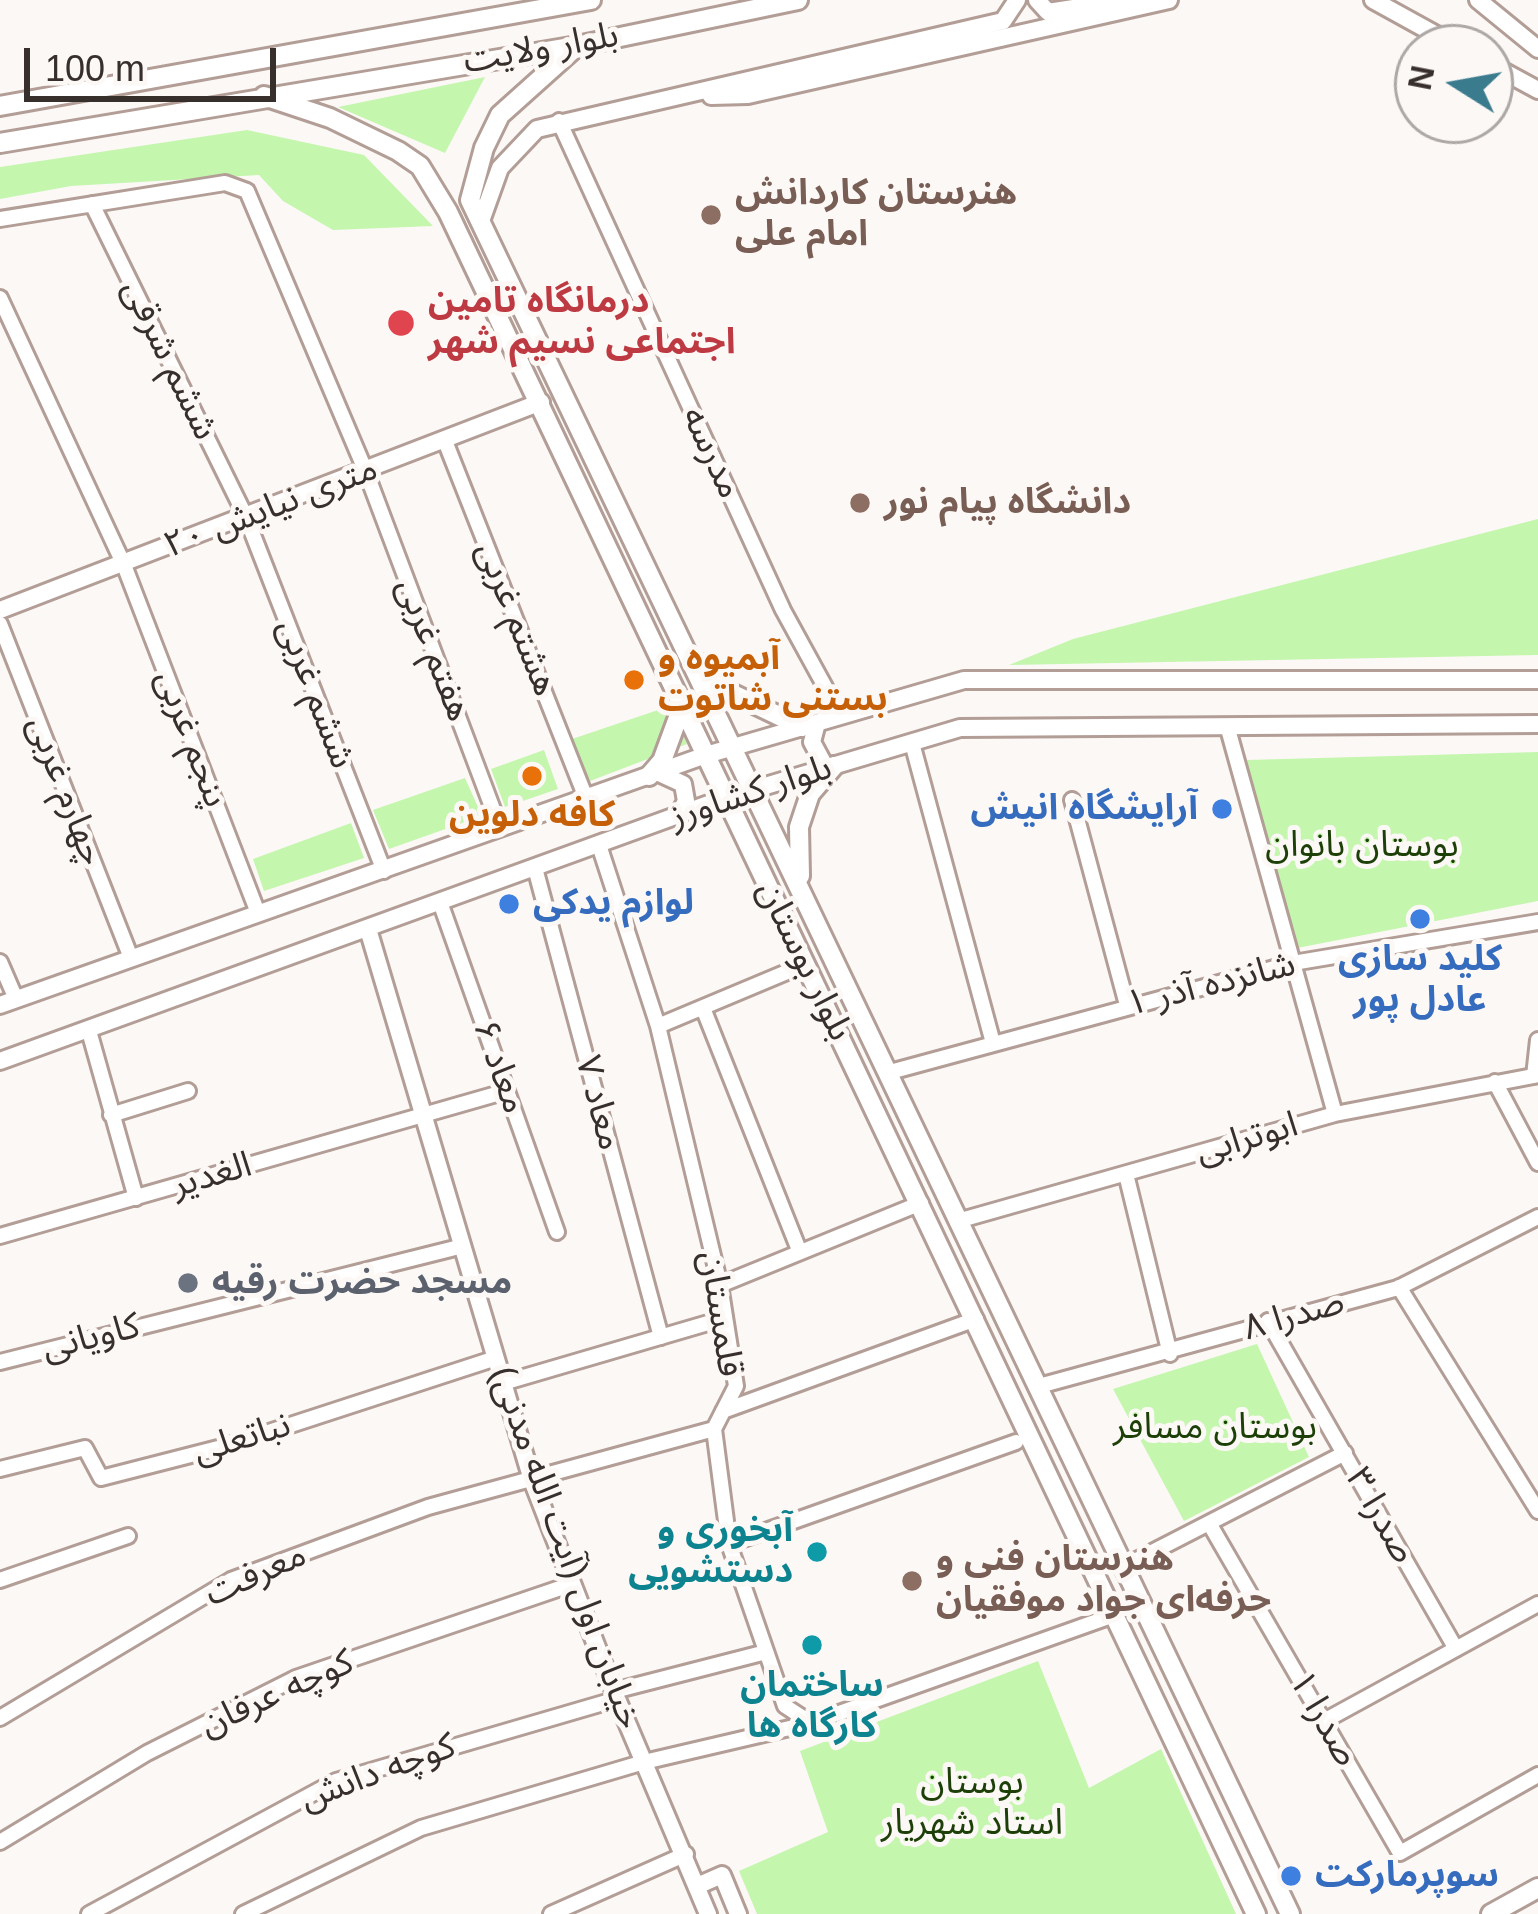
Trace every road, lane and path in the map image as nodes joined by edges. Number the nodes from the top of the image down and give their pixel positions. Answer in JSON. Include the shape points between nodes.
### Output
{"nodes":[{"id":1,"x":591,"y":0,"type":"edge"},
{"id":2,"x":798,"y":0,"type":"edge"},
{"id":3,"x":1017,"y":0,"type":"edge"},
{"id":4,"x":1035,"y":0,"type":"edge"},
{"id":5,"x":1124,"y":0,"type":"edge"},
{"id":6,"x":1169,"y":0,"type":"edge"},
{"id":7,"x":1361,"y":0,"type":"edge"},
{"id":8,"x":1478,"y":0,"type":"edge"},
{"id":9,"x":1381,"y":4,"type":"edge"},
{"id":10,"x":1417,"y":24,"type":"edge"},
{"id":11,"x":1008,"y":38,"type":"junction"},
{"id":12,"x":577,"y":46,"type":"junction"},
{"id":13,"x":1538,"y":49,"type":"edge"},
{"id":14,"x":264,"y":96,"type":"junction"},
{"id":15,"x":692,"y":96,"type":"junction"},
{"id":16,"x":0,"y":106,"type":"edge"},
{"id":17,"x":559,"y":121,"type":"junction"},
{"id":18,"x":0,"y":143,"type":"edge"},
{"id":19,"x":470,"y":200,"type":"junction"},
{"id":20,"x":92,"y":204,"type":"junction"},
{"id":21,"x":448,"y":212,"type":"junction"},
{"id":22,"x":0,"y":219,"type":"edge"},
{"id":23,"x":481,"y":221,"type":"junction"},
{"id":24,"x":0,"y":298,"type":"edge"},
{"id":25,"x":542,"y":402,"type":"junction"},
{"id":26,"x":446,"y":441,"type":"junction"},
{"id":27,"x":366,"y":472,"type":"junction"},
{"id":28,"x":246,"y":517,"type":"junction"},
{"id":29,"x":124,"y":565,"type":"junction"},
{"id":30,"x":0,"y":610,"type":"edge"},
{"id":31,"x":0,"y":624,"type":"edge"},
{"id":32,"x":688,"y":652,"type":"junction"},
{"id":33,"x":1538,"y":680,"type":"edge"},
{"id":34,"x":683,"y":704,"type":"junction"},
{"id":35,"x":841,"y":716,"type":"junction"},
{"id":36,"x":1538,"y":724,"type":"edge"},
{"id":37,"x":810,"y":725,"type":"junction"},
{"id":38,"x":1228,"y":729,"type":"junction"},
{"id":39,"x":912,"y":742,"type":"junction"},
{"id":40,"x":734,"y":747,"type":"junction"},
{"id":41,"x":706,"y":755,"type":"junction"},
{"id":42,"x":830,"y":767,"type":"junction"},
{"id":43,"x":654,"y":774,"type":"junction"},
{"id":44,"x":753,"y":790,"type":"junction"},
{"id":45,"x":586,"y":798,"type":"junction"},
{"id":46,"x":725,"y":798,"type":"junction"},
{"id":47,"x":1072,"y":800,"type":"dead end"},
{"id":48,"x":677,"y":817,"type":"junction"},
{"id":49,"x":500,"y":828,"type":"junction"},
{"id":50,"x":599,"y":844,"type":"junction"},
{"id":51,"x":535,"y":868,"type":"junction"},
{"id":52,"x":383,"y":871,"type":"junction"},
{"id":53,"x":800,"y":887,"type":"junction"},
{"id":54,"x":440,"y":902,"type":"junction"},
{"id":55,"x":259,"y":913,"type":"junction"},
{"id":56,"x":1538,"y":922,"type":"edge"},
{"id":57,"x":368,"y":929,"type":"junction"},
{"id":58,"x":131,"y":958,"type":"junction"},
{"id":59,"x":0,"y":962,"type":"edge"},
{"id":60,"x":1293,"y":963,"type":"junction"},
{"id":61,"x":806,"y":964,"type":"junction"},
{"id":62,"x":8,"y":1002,"type":"edge"},
{"id":63,"x":1127,"y":1005,"type":"junction"},
{"id":64,"x":703,"y":1007,"type":"junction"},
{"id":65,"x":658,"y":1027,"type":"junction"},
{"id":66,"x":89,"y":1030,"type":"junction"},
{"id":67,"x":1538,"y":1040,"type":"edge"},
{"id":68,"x":993,"y":1043,"type":"junction"},
{"id":69,"x":0,"y":1061,"type":"edge"},
{"id":70,"x":890,"y":1072,"type":"junction"},
{"id":71,"x":1536,"y":1075,"type":"edge"},
{"id":72,"x":1495,"y":1082,"type":"junction"},
{"id":73,"x":188,"y":1091,"type":"dead end"},
{"id":74,"x":507,"y":1091,"type":"junction"},
{"id":75,"x":1335,"y":1114,"type":"junction"},
{"id":76,"x":111,"y":1115,"type":"junction"},
{"id":77,"x":424,"y":1117,"type":"junction"},
{"id":78,"x":930,"y":1156,"type":"junction"},
{"id":79,"x":1538,"y":1163,"type":"edge"},
{"id":80,"x":904,"y":1168,"type":"junction"},
{"id":81,"x":1126,"y":1174,"type":"junction"},
{"id":82,"x":136,"y":1198,"type":"junction"},
{"id":83,"x":921,"y":1204,"type":"junction"},
{"id":84,"x":1538,"y":1217,"type":"edge"},
{"id":85,"x":961,"y":1220,"type":"junction"},
{"id":86,"x":557,"y":1232,"type":"dead end"},
{"id":87,"x":0,"y":1236,"type":"edge"},
{"id":88,"x":463,"y":1246,"type":"junction"},
{"id":89,"x":799,"y":1250,"type":"junction"},
{"id":90,"x":720,"y":1285,"type":"junction"},
{"id":91,"x":1399,"y":1287,"type":"junction"},
{"id":92,"x":725,"y":1318,"type":"junction"},
{"id":93,"x":976,"y":1319,"type":"junction"},
{"id":94,"x":1268,"y":1321,"type":"junction"},
{"id":95,"x":662,"y":1337,"type":"junction"},
{"id":96,"x":1170,"y":1354,"type":"junction"},
{"id":97,"x":496,"y":1358,"type":"junction"},
{"id":98,"x":0,"y":1362,"type":"edge"},
{"id":99,"x":503,"y":1382,"type":"junction"},
{"id":100,"x":1040,"y":1386,"type":"junction"},
{"id":101,"x":723,"y":1412,"type":"junction"},
{"id":102,"x":714,"y":1429,"type":"junction"},
{"id":103,"x":1016,"y":1442,"type":"dead end"},
{"id":104,"x":1345,"y":1454,"type":"junction"},
{"id":105,"x":0,"y":1469,"type":"edge"},
{"id":106,"x":532,"y":1480,"type":"junction"},
{"id":107,"x":1538,"y":1511,"type":"edge"},
{"id":108,"x":1209,"y":1523,"type":"junction"},
{"id":109,"x":128,"y":1536,"type":"dead end"},
{"id":110,"x":729,"y":1544,"type":"junction"},
{"id":111,"x":1125,"y":1566,"type":"junction"},
{"id":112,"x":0,"y":1580,"type":"edge"},
{"id":113,"x":572,"y":1584,"type":"junction"},
{"id":114,"x":1538,"y":1604,"type":"edge"},
{"id":115,"x":1117,"y":1614,"type":"junction"},
{"id":116,"x":1456,"y":1649,"type":"junction"},
{"id":117,"x":766,"y":1652,"type":"junction"},
{"id":118,"x":615,"y":1695,"type":"junction"},
{"id":119,"x":0,"y":1718,"type":"edge"},
{"id":120,"x":1324,"y":1721,"type":"junction"},
{"id":121,"x":811,"y":1723,"type":"junction"},
{"id":122,"x":644,"y":1762,"type":"junction"},
{"id":123,"x":1538,"y":1775,"type":"edge"},
{"id":124,"x":0,"y":1842,"type":"edge"},
{"id":125,"x":686,"y":1854,"type":"junction"},
{"id":126,"x":697,"y":1886,"type":"junction"},
{"id":127,"x":1538,"y":1888,"type":"edge"},
{"id":128,"x":1245,"y":1904,"type":"edge"},
{"id":129,"x":89,"y":1914,"type":"edge"},
{"id":130,"x":243,"y":1914,"type":"edge"},
{"id":131,"x":551,"y":1914,"type":"edge"},
{"id":132,"x":708,"y":1914,"type":"edge"},
{"id":133,"x":738,"y":1914,"type":"edge"},
{"id":134,"x":1256,"y":1914,"type":"edge"},
{"id":135,"x":1290,"y":1914,"type":"edge"},
{"id":136,"x":1491,"y":1914,"type":"edge"}],
"edges":[{"from":1,"to":16,"type":"main road","name":"بلوار ولایت"},
{"from":2,"to":12,"type":"main road","name":"بلوار ولایت"},
{"from":3,"to":15,"type":"street","via":[[1004,21],[748,76]]},
{"from":4,"to":5,"type":"street","via":[[1048,12]]},
{"from":4,"to":11,"type":"street"},
{"from":6,"to":11,"type":"street"},
{"from":7,"to":9,"type":"street"},
{"from":8,"to":13,"type":"street"},
{"from":9,"to":10,"type":"street"},
{"from":11,"to":15,"type":"street","via":[[748,95]]},
{"from":12,"to":14,"type":"main road","name":"بلوار ولایت"},
{"from":12,"to":19,"type":"main road","via":[[500,115]]},
{"from":14,"to":18,"type":"main road","name":"بلوار ولایت"},
{"from":14,"to":21,"type":"main road","name":"بلوار بوستان","via":[[398,151],[420,166]]},
{"from":15,"to":17,"type":"street"},
{"from":17,"to":23,"type":"street","via":[[516,147]]},
{"from":17,"to":35,"type":"street","name":"مدرسه","via":[[783,610]]},
{"from":19,"to":21,"type":"main road","via":[[458,196]]},
{"from":19,"to":23,"type":"main road","name":"بلوار بوستان"},
{"from":20,"to":22,"type":"street"},
{"from":20,"to":27,"type":"street","name":"هفتم غربی","via":[[226,184],[247,191]]},
{"from":20,"to":28,"type":"street","name":"ششم شرقی"},
{"from":21,"to":25,"type":"main road","name":"بلوار بوستان"},
{"from":23,"to":32,"type":"main road","name":"بلوار بوستان"},
{"from":24,"to":29,"type":"street","name":"پنجم غربی"},
{"from":25,"to":26,"type":"street","name":"۲۰ متری نیایش"},
{"from":25,"to":34,"type":"main road","name":"بلوار بوستان"},
{"from":26,"to":27,"type":"street","name":"۲۰ متری نیایش"},
{"from":26,"to":45,"type":"street","name":"هشتم غربی"},
{"from":27,"to":28,"type":"street","name":"۲۰ متری نیایش"},
{"from":27,"to":49,"type":"street","name":"هفتم غربی"},
{"from":28,"to":29,"type":"street","name":"۲۰ متری نیایش"},
{"from":28,"to":52,"type":"street","name":"ششم غربی"},
{"from":29,"to":30,"type":"street","name":"۲۰ متری نیایش"},
{"from":29,"to":55,"type":"street","name":"پنجم غربی"},
{"from":31,"to":58,"type":"street","name":"چهارم غربی"},
{"from":32,"to":37,"type":"main road","via":[[729,692]]},
{"from":32,"to":40,"type":"main road","name":"بلوار بوستان"},
{"from":33,"to":35,"type":"street","name":"بلوار کشاورز","via":[[964,680]]},
{"from":34,"to":41,"type":"main road","name":"بلوار بوستان"},
{"from":34,"to":43,"type":"main road"},
{"from":35,"to":37,"type":"street","name":"بلوار کشاورز"},
{"from":36,"to":38,"type":"street","name":"بلوار کشاورز"},
{"from":37,"to":40,"type":"street","name":"بلوار کشاورز"},
{"from":37,"to":42,"type":"street"},
{"from":38,"to":39,"type":"street","name":"بلوار کشاورز","via":[[960,728]]},
{"from":38,"to":60,"type":"street"},
{"from":39,"to":42,"type":"street","name":"بلوار کشاورز"},
{"from":39,"to":68,"type":"street"},
{"from":40,"to":41,"type":"street","name":"بلوار کشاورز"},
{"from":40,"to":44,"type":"main road","name":"بلوار بوستان"},
{"from":41,"to":43,"type":"street","name":"بلوار کشاورز"},
{"from":41,"to":46,"type":"main road","name":"بلوار بوستان"},
{"from":42,"to":44,"type":"street","name":"بلوار کشاورز"},
{"from":42,"to":53,"type":"main road","via":[[799,827]]},
{"from":43,"to":45,"type":"street","name":"بلوار کشاورز"},
{"from":43,"to":48,"type":"street","via":[[683,784]]},
{"from":44,"to":46,"type":"street","name":"بلوار کشاورز"},
{"from":44,"to":53,"type":"main road","name":"بلوار بوستان"},
{"from":45,"to":49,"type":"street","name":"بلوار کشاورز"},
{"from":46,"to":48,"type":"street","name":"بلوار کشاورز"},
{"from":46,"to":61,"type":"main road","name":"بلوار بوستان"},
{"from":47,"to":63,"type":"street"},
{"from":48,"to":50,"type":"street","name":"بلوار کشاورز"},
{"from":49,"to":52,"type":"street","name":"بلوار کشاورز"},
{"from":50,"to":51,"type":"street","name":"بلوار کشاورز"},
{"from":50,"to":65,"type":"street","name":"قلمستان"},
{"from":51,"to":54,"type":"street","name":"بلوار کشاورز"},
{"from":51,"to":95,"type":"street","name":"معاد ۷"},
{"from":52,"to":55,"type":"street","name":"بلوار کشاورز"},
{"from":53,"to":70,"type":"main road","name":"بلوار بوستان"},
{"from":54,"to":57,"type":"street","name":"بلوار کشاورز"},
{"from":54,"to":74,"type":"street","name":"معاد ۶"},
{"from":55,"to":58,"type":"street","name":"بلوار کشاورز"},
{"from":56,"to":60,"type":"street","name":"شانزده آذر ۱"},
{"from":57,"to":66,"type":"street","name":"بلوار کشاورز"},
{"from":57,"to":77,"type":"street","name":"خیابان اول (آیت الله مدنی)"},
{"from":58,"to":62,"type":"street","name":"بلوار کشاورز"},
{"from":59,"to":62,"type":"street"},
{"from":60,"to":63,"type":"street","name":"شانزده آذر ۱"},
{"from":60,"to":75,"type":"street"},
{"from":61,"to":64,"type":"street"},
{"from":61,"to":80,"type":"main road","name":"بلوار بوستان"},
{"from":63,"to":68,"type":"street","name":"شانزده آذر ۱"},
{"from":64,"to":65,"type":"street"},
{"from":64,"to":89,"type":"street"},
{"from":65,"to":90,"type":"street","name":"قلمستان"},
{"from":66,"to":69,"type":"street","name":"بلوار کشاورز"},
{"from":66,"to":76,"type":"street"},
{"from":67,"to":71,"type":"street"},
{"from":68,"to":70,"type":"street","name":"شانزده آذر ۱"},
{"from":70,"to":78,"type":"main road","name":"بلوار بوستان"},
{"from":71,"to":72,"type":"street","name":"ابوترابی"},
{"from":72,"to":75,"type":"street","name":"ابوترابی"},
{"from":72,"to":79,"type":"street"},
{"from":73,"to":76,"type":"street"},
{"from":74,"to":77,"type":"street","name":"الغدیر"},
{"from":74,"to":86,"type":"street","name":"معاد ۶"},
{"from":75,"to":81,"type":"street","name":"ابوترابی"},
{"from":76,"to":82,"type":"street"},
{"from":77,"to":82,"type":"street","name":"الغدیر"},
{"from":77,"to":88,"type":"street","name":"خیابان اول (آیت الله مدنی)"},
{"from":78,"to":80,"type":"main road"},
{"from":78,"to":85,"type":"main road","name":"بلوار بوستان"},
{"from":80,"to":83,"type":"main road","name":"بلوار بوستان"},
{"from":81,"to":85,"type":"street","name":"ابوترابی"},
{"from":81,"to":96,"type":"street"},
{"from":82,"to":87,"type":"street","name":"الغدیر"},
{"from":83,"to":89,"type":"street"},
{"from":83,"to":93,"type":"main road","name":"بلوار بوستان"},
{"from":84,"to":91,"type":"street","name":"صدرا ۸"},
{"from":85,"to":100,"type":"main road","name":"بلوار بوستان"},
{"from":88,"to":97,"type":"street","name":"خیابان اول (آیت الله مدنی)"},
{"from":88,"to":98,"type":"street","name":"کاویانی"},
{"from":89,"to":90,"type":"street"},
{"from":90,"to":92,"type":"street","name":"قلمستان"},
{"from":91,"to":94,"type":"street","name":"صدرا ۸"},
{"from":91,"to":107,"type":"street"},
{"from":92,"to":95,"type":"street"},
{"from":92,"to":101,"type":"street","name":"قلمستان","via":[[736,1386]]},
{"from":93,"to":101,"type":"street"},
{"from":93,"to":115,"type":"main road","name":"بلوار بوستان"},
{"from":94,"to":96,"type":"street","name":"صدرا ۸"},
{"from":94,"to":104,"type":"street","name":"صدرا ۳"},
{"from":95,"to":99,"type":"street"},
{"from":96,"to":100,"type":"street","name":"صدرا ۸"},
{"from":97,"to":99,"type":"street","name":"خیابان اول (آیت الله مدنی)"},
{"from":97,"to":105,"type":"street","name":"نباتعلی","via":[[101,1478],[85,1448]]},
{"from":99,"to":106,"type":"street","name":"خیابان اول (آیت الله مدنی)"},
{"from":100,"to":111,"type":"main road","name":"بلوار بوستان"},
{"from":101,"to":102,"type":"street","name":"قلمستان"},
{"from":102,"to":106,"type":"street","name":"معرفت"},
{"from":102,"to":110,"type":"street","name":"قلمستان"},
{"from":103,"to":110,"type":"street"},
{"from":104,"to":108,"type":"street"},
{"from":104,"to":116,"type":"street","name":"صدرا ۳"},
{"from":106,"to":113,"type":"street","name":"خیابان اول (آیت الله مدنی)"},
{"from":106,"to":119,"type":"street","name":"معرفت","via":[[428,1507],[231,1580]]},
{"from":108,"to":111,"type":"street"},
{"from":108,"to":120,"type":"street","name":"صدرا ۱"},
{"from":109,"to":112,"type":"street"},
{"from":110,"to":117,"type":"street","name":"قلمستان"},
{"from":111,"to":135,"type":"main road","name":"بلوار بوستان"},
{"from":113,"to":118,"type":"street","name":"خیابان اول (آیت الله مدنی)"},
{"from":113,"to":124,"type":"street","name":"کوچه عرفان","via":[[296,1678],[147,1753]]},
{"from":114,"to":116,"type":"street"},
{"from":115,"to":121,"type":"street"},
{"from":115,"to":128,"type":"main road","name":"بلوار بوستان"},
{"from":116,"to":120,"type":"street"},
{"from":117,"to":118,"type":"street","name":"کوچه دانش"},
{"from":117,"to":121,"type":"street","name":"قلمستان","via":[[784,1706]]},
{"from":118,"to":122,"type":"street","name":"خیابان اول (آیت الله مدنی)"},
{"from":118,"to":129,"type":"street","name":"کوچه دانش","via":[[336,1781]]},
{"from":120,"to":123,"type":"street","name":"صدرا ۱","via":[[1400,1853]]},
{"from":121,"to":122,"type":"street"},
{"from":122,"to":125,"type":"street","name":"خیابان اول (آیت الله مدنی)"},
{"from":122,"to":130,"type":"street","via":[[421,1828]]},
{"from":125,"to":126,"type":"street","name":"خیابان اول (آیت الله مدنی)"},
{"from":125,"to":131,"type":"street"},
{"from":126,"to":132,"type":"street","name":"خیابان اول (آیت الله مدنی)"},
{"from":126,"to":133,"type":"street","via":[[722,1875]]},
{"from":127,"to":136,"type":"main road"},
{"from":128,"to":134,"type":"main road","name":"بلوار بوستان"}]}
